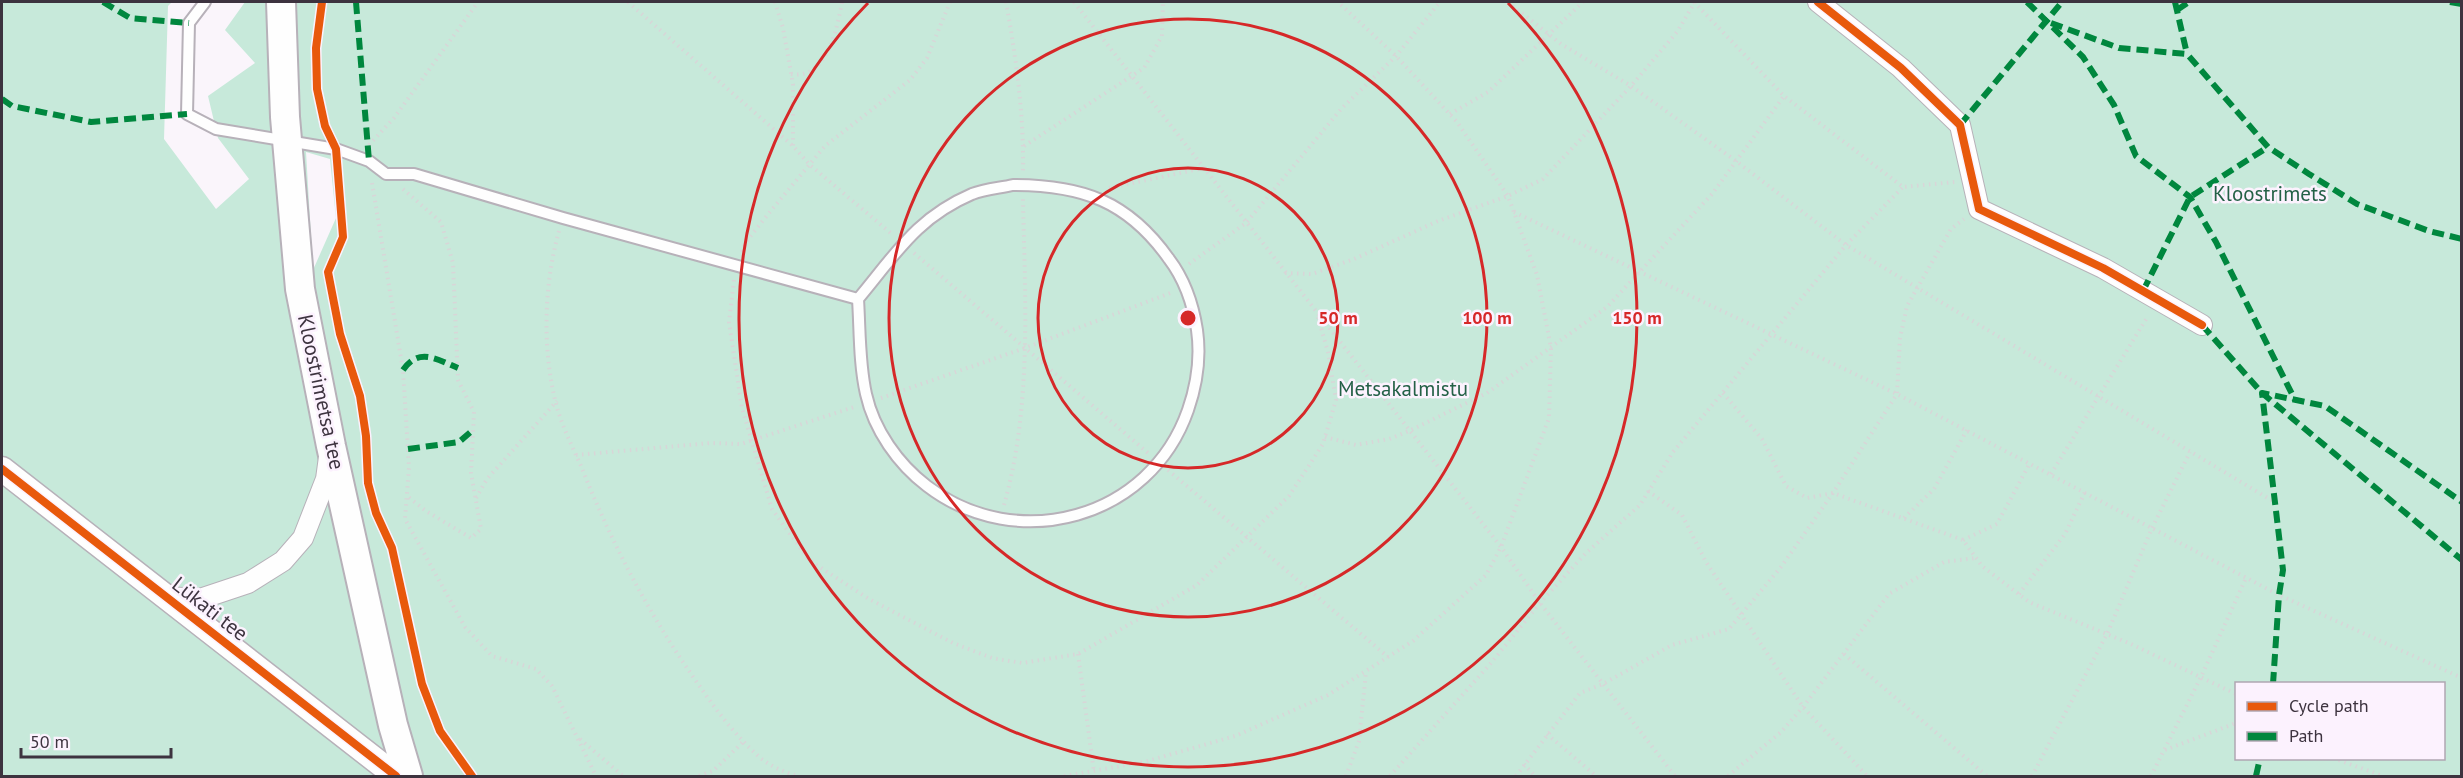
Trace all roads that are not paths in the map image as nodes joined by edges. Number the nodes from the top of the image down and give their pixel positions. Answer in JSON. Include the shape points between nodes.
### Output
{"nodes":[{"id":1,"x":205,"y":2,"type":"edge"},
{"id":2,"x":281,"y":2,"type":"edge"},
{"id":3,"x":1818,"y":2,"type":"edge"},
{"id":4,"x":287,"y":140,"type":"junction"},
{"id":5,"x":858,"y":299,"type":"junction"},
{"id":6,"x":2202,"y":326,"type":"dead end"},
{"id":7,"x":331,"y":446,"type":"junction"},
{"id":8,"x":2,"y":469,"type":"edge"},
{"id":9,"x":166,"y":597,"type":"junction"},
{"id":10,"x":396,"y":777,"type":"edge"},
{"id":11,"x":408,"y":777,"type":"edge"}],
"edges":[{"from":1,"to":4,"type":"lane","via":[[189,23],[187,114],[216,129]]},
{"from":2,"to":4,"type":"main road","name":"Kloostrimetsa tee"},
{"from":3,"to":6,"type":"street","via":[[1901,68],[1960,125],[1978,209],[2103,268]]},
{"from":4,"to":5,"type":"lane","via":[[336,149],[369,161],[386,174],[414,174]]},
{"from":4,"to":7,"type":"main road","name":"Kloostrimetsa tee","via":[[300,289]]},
{"from":5,"to":5,"type":"lane","via":[[863,371],[869,402],[883,437],[910,473],[946,501],[989,518],[1034,523],[1079,516],[1120,497],[1159,462],[1181,430],[1196,387],[1199,347],[1193,308],[1178,272],[1155,239],[1126,213],[1091,195],[1052,186],[1023,185],[974,194],[939,211],[908,236]]},
{"from":7,"to":9,"type":"street","via":[[316,508],[303,538],[283,561],[248,583],[200,599]]},
{"from":7,"to":11,"type":"main road","name":"Kloostrimetsa tee"},
{"from":8,"to":9,"type":"street","name":"Lükati tee"},
{"from":9,"to":10,"type":"street","name":"Lükati tee"}]}
